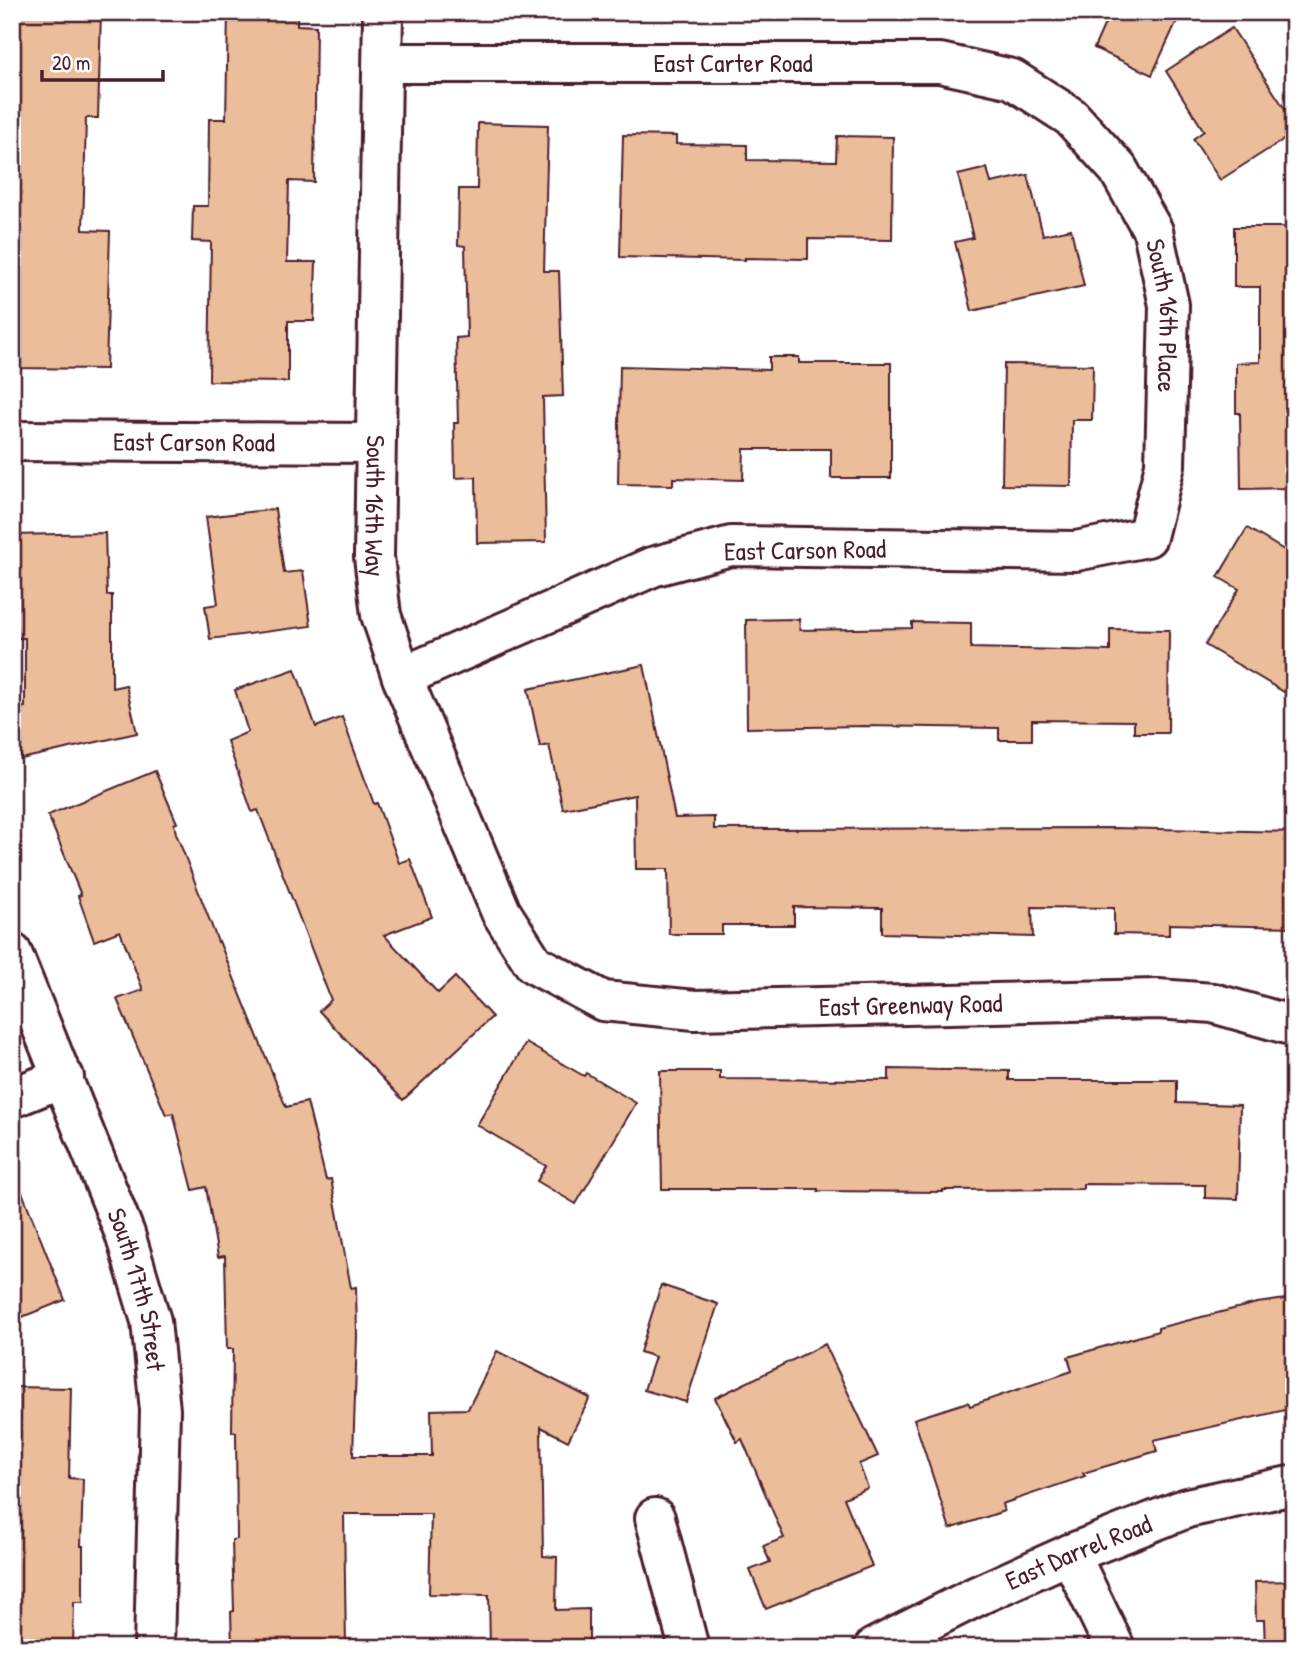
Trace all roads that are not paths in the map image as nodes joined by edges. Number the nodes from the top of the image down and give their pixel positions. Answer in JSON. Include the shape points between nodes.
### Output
{"nodes":[{"id":1,"x":383,"y":12,"type":"edge"},
{"id":2,"x":383,"y":63,"type":"junction"},
{"id":3,"x":1071,"y":117,"type":"joint"},
{"id":4,"x":12,"y":441,"type":"edge"},
{"id":5,"x":375,"y":443,"type":"junction"},
{"id":6,"x":1147,"y":537,"type":"joint"},
{"id":7,"x":402,"y":677,"type":"junction"},
{"id":8,"x":12,"y":953,"type":"edge"},
{"id":9,"x":534,"y":964,"type":"joint"},
{"id":10,"x":1294,"y":1026,"type":"edge"},
{"id":11,"x":64,"y":1077,"type":"junction"},
{"id":12,"x":12,"y":1098,"type":"edge"},
{"id":13,"x":1294,"y":1486,"type":"edge"},
{"id":14,"x":655,"y":1518,"type":"dead end"},
{"id":15,"x":1070,"y":1553,"type":"junction"},
{"id":16,"x":154,"y":1648,"type":"edge"},
{"id":17,"x":688,"y":1648,"type":"edge"},
{"id":18,"x":874,"y":1648,"type":"edge"},
{"id":19,"x":1115,"y":1648,"type":"edge"}],
"edges":[{"from":1,"to":2,"type":"street","name":"South 16th Way"},
{"from":2,"to":3,"type":"street","name":"East Carter Road","via":[[940,63],[1012,79]]},
{"from":2,"to":5,"type":"street","name":"South 16th Way"},
{"from":3,"to":6,"type":"street","name":"South 16th Place","via":[[1118,169],[1153,231],[1169,305],[1165,465]]},
{"from":4,"to":5,"type":"street","name":"East Carson Road"},
{"from":5,"to":7,"type":"street","name":"South 16th Way","via":[[374,557],[381,615]]},
{"from":6,"to":7,"type":"street","name":"East Carson Road","via":[[1076,551],[731,546],[652,567]]},
{"from":7,"to":9,"type":"street","name":"South 16th Way","via":[[501,912]]},
{"from":8,"to":11,"type":"street","name":"South 17th Street"},
{"from":9,"to":10,"type":"street","name":"East Greenway Road","via":[[603,1002],[695,1010],[1158,999],[1213,1003]]},
{"from":11,"to":12,"type":"street"},
{"from":11,"to":16,"type":"street","name":"South 17th Street","via":[[125,1234],[151,1321],[160,1410]]},
{"from":13,"to":15,"type":"street","name":"East Darrel Road","via":[[1187,1508]]},
{"from":14,"to":17,"type":"street"},
{"from":15,"to":18,"type":"street","name":"East Darrel Road"},
{"from":15,"to":19,"type":"street"}]}
